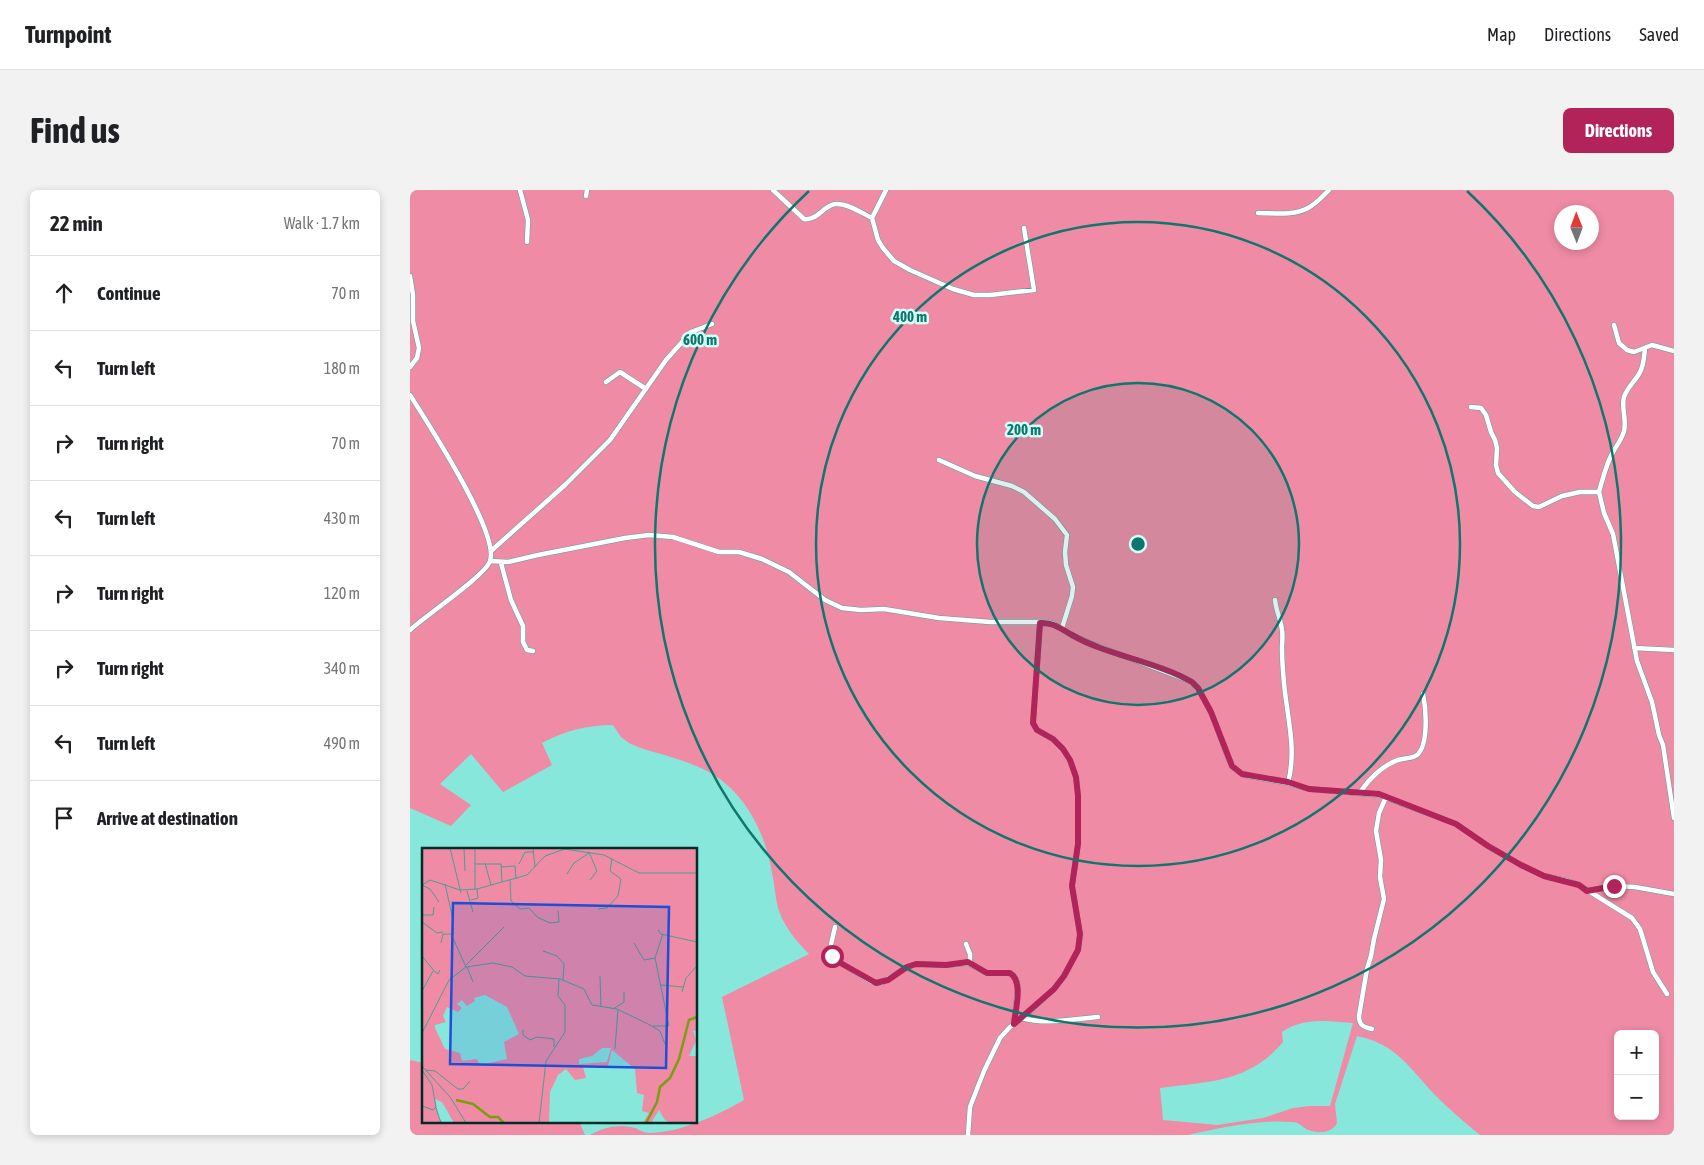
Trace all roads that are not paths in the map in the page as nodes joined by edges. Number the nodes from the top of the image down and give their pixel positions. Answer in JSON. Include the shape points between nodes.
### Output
{"nodes":[{"id":1,"x":520,"y":190,"type":"edge"},
{"id":2,"x":773,"y":190,"type":"edge"},
{"id":3,"x":886,"y":190,"type":"edge"},
{"id":4,"x":1329,"y":190,"type":"edge"},
{"id":5,"x":1258,"y":212,"type":"dead end"},
{"id":6,"x":872,"y":218,"type":"junction"},
{"id":7,"x":1024,"y":228,"type":"dead end"},
{"id":8,"x":527,"y":242,"type":"dead end"},
{"id":9,"x":410,"y":276,"type":"edge"},
{"id":10,"x":712,"y":324,"type":"dead end"},
{"id":11,"x":1614,"y":326,"type":"dead end"},
{"id":12,"x":1645,"y":348,"type":"junction"},
{"id":13,"x":1674,"y":351,"type":"edge"},
{"id":14,"x":410,"y":367,"type":"edge"},
{"id":15,"x":606,"y":382,"type":"dead end"},
{"id":16,"x":646,"y":389,"type":"junction"},
{"id":17,"x":410,"y":395,"type":"edge"},
{"id":18,"x":1471,"y":407,"type":"dead end"},
{"id":19,"x":940,"y":460,"type":"dead end"},
{"id":20,"x":1599,"y":492,"type":"junction"},
{"id":21,"x":491,"y":551,"type":"junction"},
{"id":22,"x":490,"y":561,"type":"junction"},
{"id":23,"x":501,"y":563,"type":"junction"},
{"id":24,"x":1275,"y":600,"type":"dead end"},
{"id":25,"x":1040,"y":623,"type":"junction"},
{"id":26,"x":1062,"y":628,"type":"junction"},
{"id":27,"x":410,"y":630,"type":"edge"},
{"id":28,"x":1634,"y":648,"type":"junction"},
{"id":29,"x":1674,"y":650,"type":"edge"},
{"id":30,"x":533,"y":651,"type":"dead end"},
{"id":31,"x":1423,"y":694,"type":"dead end"},
{"id":32,"x":1288,"y":782,"type":"junction"},
{"id":33,"x":1360,"y":792,"type":"junction"},
{"id":34,"x":1386,"y":797,"type":"junction"},
{"id":35,"x":1674,"y":818,"type":"edge"},
{"id":36,"x":1587,"y":891,"type":"junction"},
{"id":37,"x":1674,"y":894,"type":"edge"},
{"id":38,"x":835,"y":926,"type":"dead end"},
{"id":39,"x":966,"y":944,"type":"dead end"},
{"id":40,"x":970,"y":963,"type":"junction"},
{"id":41,"x":1667,"y":994,"type":"dead end"},
{"id":42,"x":1098,"y":1017,"type":"dead end"},
{"id":43,"x":1022,"y":1018,"type":"junction"},
{"id":44,"x":1014,"y":1024,"type":"junction"},
{"id":45,"x":1372,"y":1029,"type":"dead end"},
{"id":46,"x":968,"y":1135,"type":"edge"}],
"edges":[{"from":1,"to":8,"type":"street","via":[[528,220]]},
{"from":2,"to":6,"type":"street","via":[[804,220],[834,204]]},
{"from":3,"to":6,"type":"street"},
{"from":4,"to":5,"type":"street","via":[[1302,211]]},
{"from":6,"to":7,"type":"street","via":[[880,244],[900,265],[980,296],[1034,290]]},
{"from":9,"to":14,"type":"street","via":[[413,321],[419,348]]},
{"from":10,"to":16,"type":"street","via":[[691,332]]},
{"from":11,"to":12,"type":"street","via":[[1620,343],[1627,350],[1634,352]]},
{"from":12,"to":13,"type":"street","via":[[1655,345]]},
{"from":12,"to":20,"type":"street","via":[[1639,374],[1623,404],[1625,429],[1612,452]]},
{"from":15,"to":16,"type":"street","via":[[620,372]]},
{"from":16,"to":21,"type":"street","via":[[610,440]]},
{"from":17,"to":21,"type":"street","via":[[453,463],[487,534]]},
{"from":18,"to":20,"type":"street","via":[[1481,408],[1486,415],[1497,448],[1498,473],[1533,506],[1539,507],[1580,492]]},
{"from":19,"to":26,"type":"street","via":[[1024,492],[1055,519],[1067,535],[1066,566],[1073,587]]},
{"from":20,"to":28,"type":"street","via":[[1613,534]]},
{"from":21,"to":22,"type":"street"},
{"from":22,"to":23,"type":"street"},
{"from":22,"to":27,"type":"street","via":[[480,574]]},
{"from":23,"to":25,"type":"street","via":[[625,538],[648,535],[673,537],[719,552],[739,552],[762,559],[789,572],[825,600],[842,608],[884,609],[990,622]]},
{"from":23,"to":30,"type":"street","via":[[511,600],[523,626],[524,646]]},
{"from":24,"to":32,"type":"street","via":[[1283,636],[1284,682],[1292,739]]},
{"from":25,"to":26,"type":"street"},
{"from":25,"to":43,"type":"street","via":[[1033,723],[1037,730],[1063,749],[1076,777],[1078,844],[1072,886],[1080,934],[1078,950],[1064,976]]},
{"from":26,"to":32,"type":"street","via":[[1090,643],[1192,682],[1211,712],[1229,760],[1237,771],[1248,776]]},
{"from":28,"to":29,"type":"street"},
{"from":28,"to":35,"type":"street","via":[[1663,746]]},
{"from":31,"to":33,"type":"street","via":[[1425,733],[1421,750],[1413,758],[1391,763]]},
{"from":32,"to":33,"type":"street","via":[[1309,789]]},
{"from":33,"to":34,"type":"street"},
{"from":34,"to":36,"type":"street","via":[[1456,824],[1521,865],[1544,876],[1579,885]]},
{"from":34,"to":45,"type":"street","via":[[1376,831],[1384,899],[1359,1016],[1362,1026]]},
{"from":36,"to":37,"type":"street","via":[[1614,886]]},
{"from":36,"to":41,"type":"street","via":[[1632,918],[1640,929],[1654,972]]},
{"from":38,"to":40,"type":"street","via":[[830,949],[832,956],[876,983],[916,964]]},
{"from":39,"to":40,"type":"street"},
{"from":40,"to":44,"type":"street","via":[[987,973],[1015,976],[1018,986]]},
{"from":42,"to":43,"type":"street","via":[[1044,1022]]},
{"from":43,"to":44,"type":"street"},
{"from":44,"to":46,"type":"street","via":[[1000,1038],[981,1077],[970,1107]]}]}
